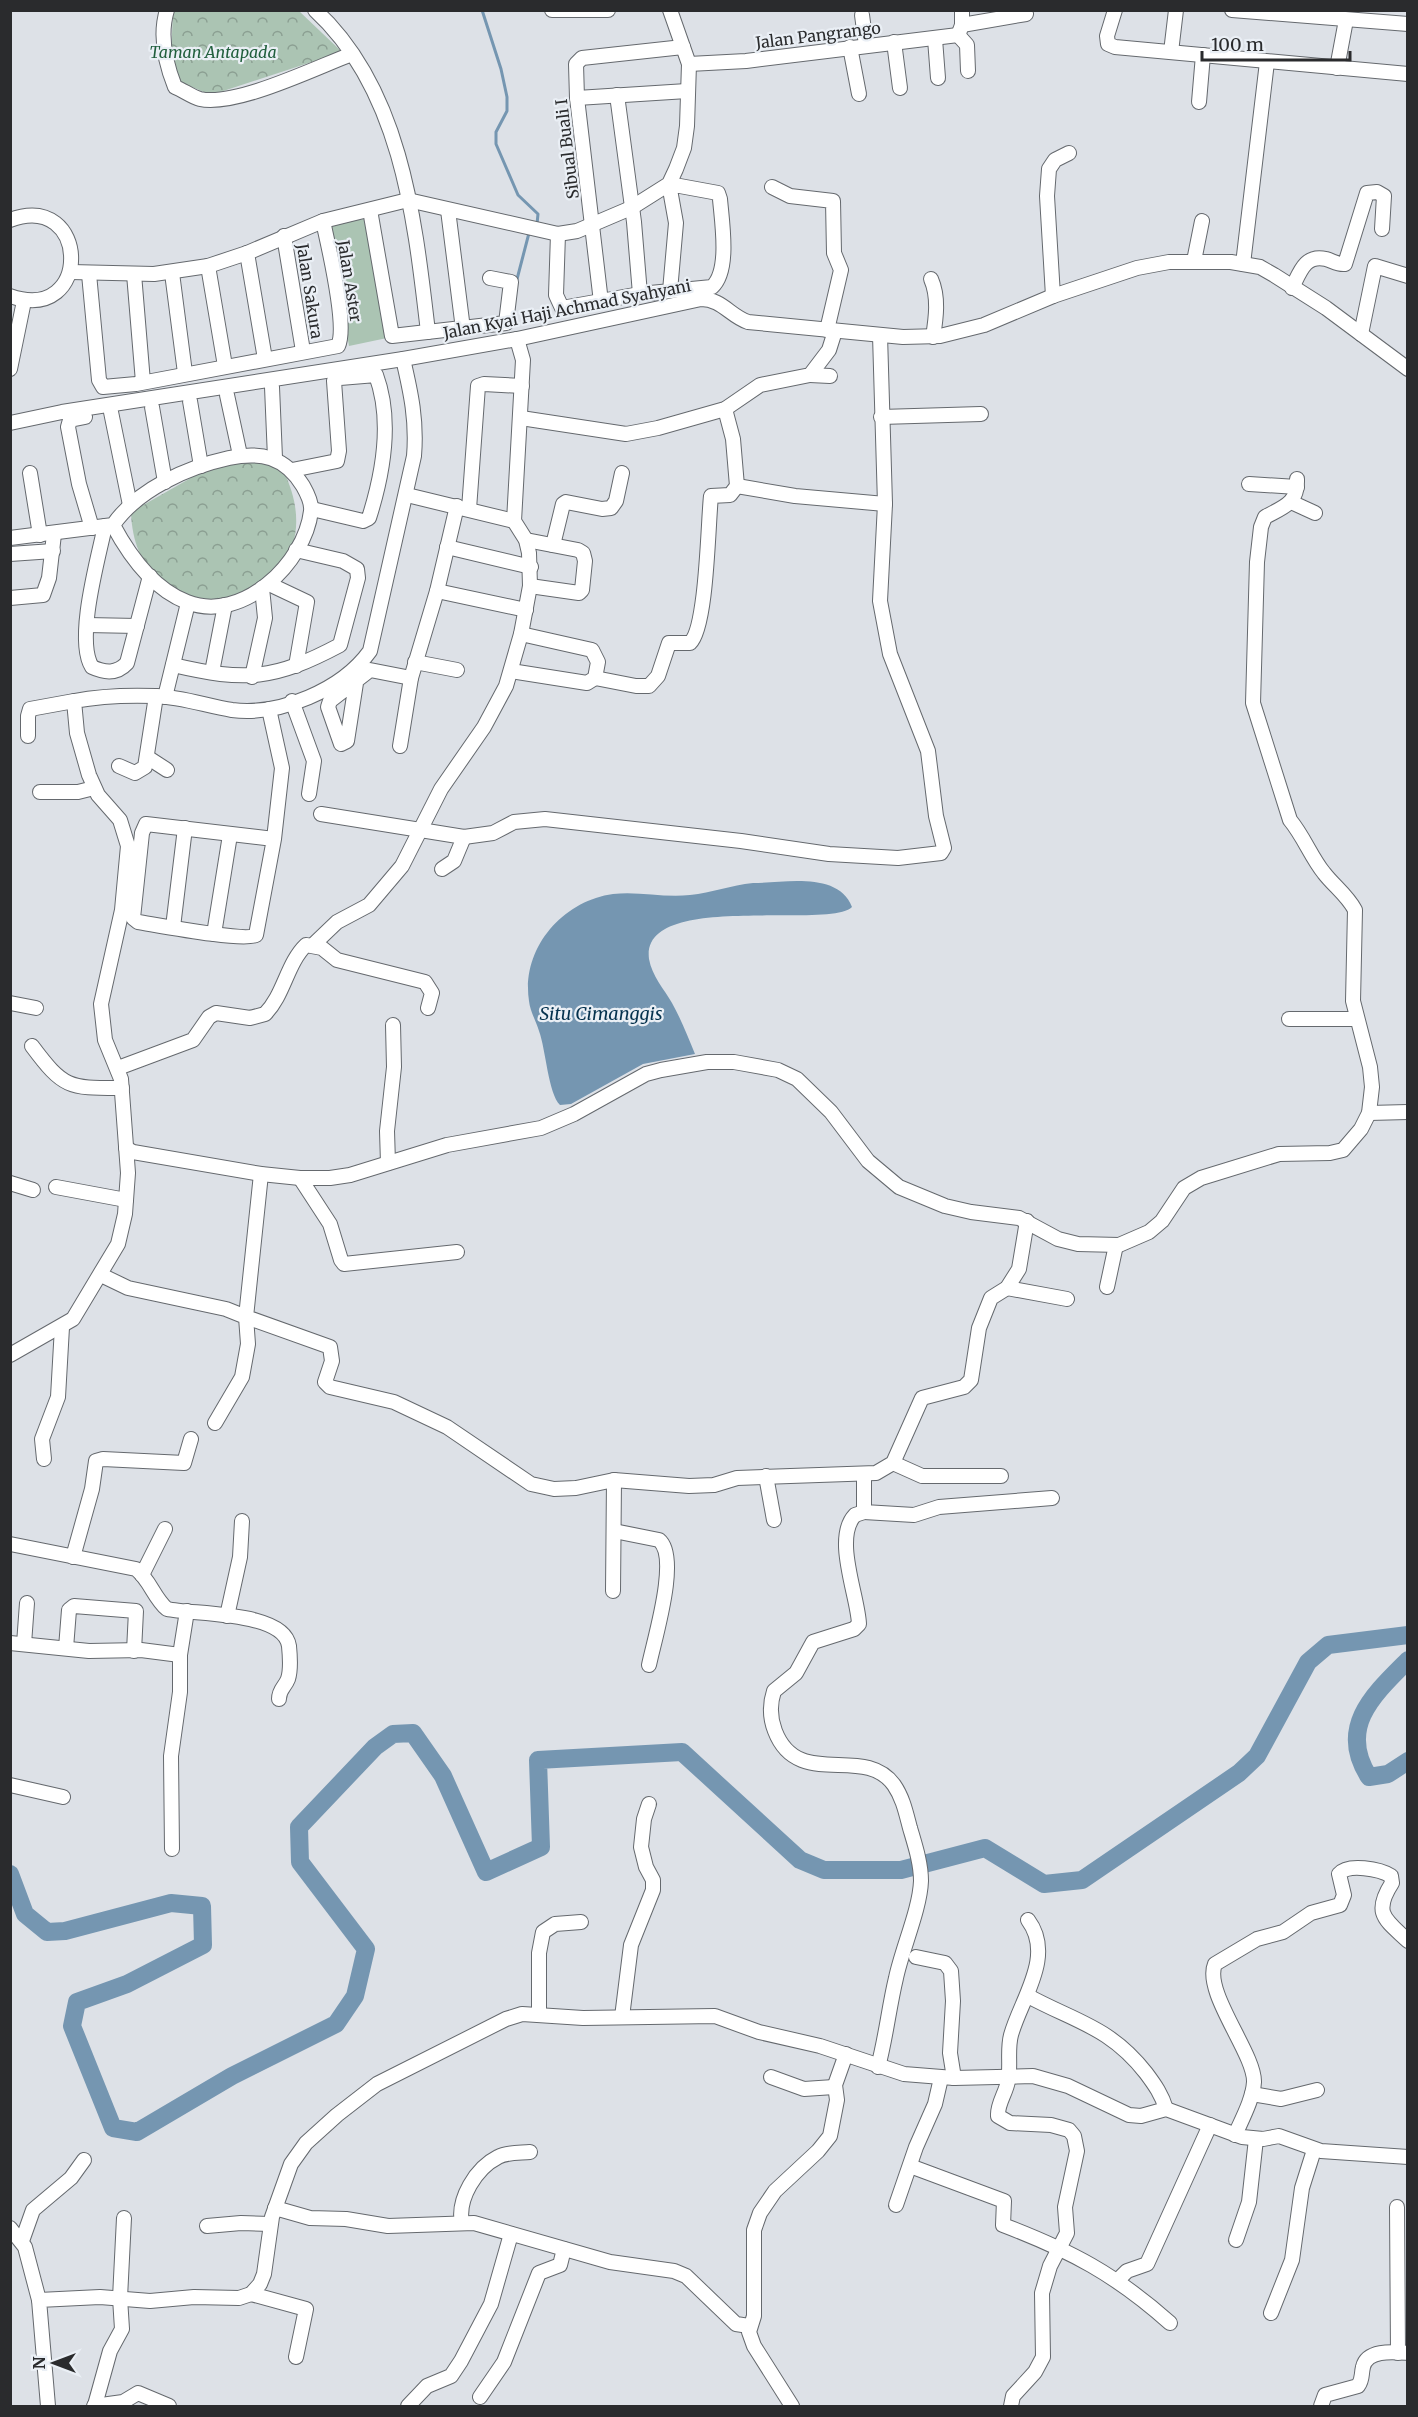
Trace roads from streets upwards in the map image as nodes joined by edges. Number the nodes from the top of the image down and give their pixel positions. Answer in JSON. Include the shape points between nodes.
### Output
{"nodes":[{"id":1,"x":167,"y":10,"type":"edge"},
{"id":2,"x":315,"y":10,"type":"edge"},
{"id":3,"x":552,"y":10,"type":"edge"},
{"id":4,"x":608,"y":10,"type":"edge"},
{"id":5,"x":670,"y":10,"type":"edge"},
{"id":6,"x":962,"y":10,"type":"edge"},
{"id":7,"x":1115,"y":10,"type":"edge"},
{"id":8,"x":1176,"y":10,"type":"edge"},
{"id":9,"x":1232,"y":10,"type":"edge"},
{"id":10,"x":1026,"y":14,"type":"dead end"},
{"id":11,"x":862,"y":15,"type":"dead end"},
{"id":12,"x":1346,"y":21,"type":"junction"},
{"id":13,"x":1407,"y":24,"type":"edge"},
{"id":14,"x":957,"y":32,"type":"junction"},
{"id":15,"x":935,"y":39,"type":"junction"},
{"id":16,"x":894,"y":42,"type":"junction"},
{"id":17,"x":866,"y":45,"type":"junction"},
{"id":18,"x":850,"y":47,"type":"junction"},
{"id":19,"x":683,"y":48,"type":"junction"},
{"id":20,"x":1171,"y":52,"type":"junction"},
{"id":21,"x":352,"y":54,"type":"junction"},
{"id":22,"x":1203,"y":55,"type":"junction"},
{"id":23,"x":1268,"y":62,"type":"junction"},
{"id":24,"x":689,"y":64,"type":"junction"},
{"id":25,"x":1337,"y":68,"type":"junction"},
{"id":26,"x":968,"y":70,"type":"dead end"},
{"id":27,"x":1407,"y":74,"type":"edge"},
{"id":28,"x":938,"y":78,"type":"dead end"},
{"id":29,"x":900,"y":88,"type":"dead end"},
{"id":30,"x":687,"y":91,"type":"junction"},
{"id":31,"x":859,"y":94,"type":"dead end"},
{"id":32,"x":617,"y":95,"type":"junction"},
{"id":33,"x":577,"y":98,"type":"junction"},
{"id":34,"x":1199,"y":102,"type":"dead end"},
{"id":35,"x":1069,"y":153,"type":"dead end"},
{"id":36,"x":669,"y":184,"type":"junction"},
{"id":37,"x":772,"y":187,"type":"dead end"},
{"id":38,"x":408,"y":200,"type":"junction"},
{"id":39,"x":630,"y":208,"type":"junction"},
{"id":40,"x":370,"y":210,"type":"junction"},
{"id":41,"x":448,"y":210,"type":"junction"},
{"id":42,"x":11,"y":219,"type":"edge"},
{"id":43,"x":322,"y":220,"type":"junction"},
{"id":44,"x":1202,"y":221,"type":"dead end"},
{"id":45,"x":593,"y":224,"type":"junction"},
{"id":46,"x":1382,"y":229,"type":"dead end"},
{"id":47,"x":558,"y":234,"type":"junction"},
{"id":48,"x":284,"y":236,"type":"junction"},
{"id":49,"x":247,"y":254,"type":"junction"},
{"id":50,"x":1194,"y":261,"type":"junction"},
{"id":51,"x":1243,"y":264,"type":"junction"},
{"id":52,"x":208,"y":266,"type":"junction"},
{"id":53,"x":71,"y":272,"type":"junction"},
{"id":54,"x":172,"y":273,"type":"junction"},
{"id":55,"x":89,"y":274,"type":"junction"},
{"id":56,"x":134,"y":274,"type":"junction"},
{"id":57,"x":1407,"y":276,"type":"edge"},
{"id":58,"x":490,"y":278,"type":"dead end"},
{"id":59,"x":932,"y":279,"type":"dead end"},
{"id":60,"x":1293,"y":288,"type":"junction"},
{"id":61,"x":670,"y":291,"type":"junction"},
{"id":62,"x":640,"y":294,"type":"junction"},
{"id":63,"x":10,"y":296,"type":"edge"},
{"id":64,"x":1053,"y":296,"type":"junction"},
{"id":65,"x":24,"y":301,"type":"junction"},
{"id":66,"x":601,"y":302,"type":"junction"},
{"id":67,"x":463,"y":329,"type":"junction"},
{"id":68,"x":831,"y":330,"type":"junction"},
{"id":69,"x":428,"y":332,"type":"junction"},
{"id":70,"x":1361,"y":334,"type":"junction"},
{"id":71,"x":880,"y":335,"type":"junction"},
{"id":72,"x":933,"y":337,"type":"junction"},
{"id":73,"x":517,"y":339,"type":"junction"},
{"id":74,"x":303,"y":351,"type":"junction"},
{"id":75,"x":265,"y":359,"type":"junction"},
{"id":76,"x":402,"y":359,"type":"junction"},
{"id":77,"x":225,"y":366,"type":"junction"},
{"id":78,"x":10,"y":369,"type":"edge"},
{"id":79,"x":1407,"y":369,"type":"edge"},
{"id":80,"x":185,"y":373,"type":"junction"},
{"id":81,"x":810,"y":375,"type":"junction"},
{"id":82,"x":830,"y":376,"type":"dead end"},
{"id":83,"x":143,"y":382,"type":"junction"},
{"id":84,"x":288,"y":384,"type":"dead end"},
{"id":85,"x":522,"y":386,"type":"junction"},
{"id":86,"x":272,"y":387,"type":"junction"},
{"id":87,"x":227,"y":395,"type":"junction"},
{"id":88,"x":190,"y":401,"type":"junction"},
{"id":89,"x":152,"y":406,"type":"junction"},
{"id":90,"x":725,"y":409,"type":"junction"},
{"id":91,"x":111,"y":412,"type":"junction"},
{"id":92,"x":981,"y":414,"type":"dead end"},
{"id":93,"x":881,"y":417,"type":"junction"},
{"id":94,"x":521,"y":418,"type":"junction"},
{"id":95,"x":10,"y":423,"type":"edge"},
{"id":96,"x":240,"y":455,"type":"junction"},
{"id":97,"x":275,"y":458,"type":"junction"},
{"id":98,"x":201,"y":466,"type":"junction"},
{"id":99,"x":292,"y":470,"type":"junction"},
{"id":100,"x":622,"y":473,"type":"dead end"},
{"id":101,"x":30,"y":474,"type":"dead end"},
{"id":102,"x":165,"y":482,"type":"junction"},
{"id":103,"x":1249,"y":484,"type":"dead end"},
{"id":104,"x":737,"y":486,"type":"junction"},
{"id":105,"x":407,"y":495,"type":"junction"},
{"id":106,"x":1291,"y":502,"type":"junction"},
{"id":107,"x":885,"y":504,"type":"junction"},
{"id":108,"x":130,"y":505,"type":"junction"},
{"id":109,"x":463,"y":508,"type":"junction"},
{"id":110,"x":312,"y":509,"type":"junction"},
{"id":111,"x":1315,"y":513,"type":"dead end"},
{"id":112,"x":514,"y":521,"type":"junction"},
{"id":113,"x":103,"y":526,"type":"junction"},
{"id":114,"x":47,"y":535,"type":"junction"},
{"id":115,"x":10,"y":538,"type":"edge"},
{"id":116,"x":526,"y":540,"type":"junction"},
{"id":117,"x":553,"y":545,"type":"junction"},
{"id":118,"x":447,"y":547,"type":"junction"},
{"id":119,"x":296,"y":550,"type":"junction"},
{"id":120,"x":53,"y":551,"type":"junction"},
{"id":121,"x":10,"y":554,"type":"edge"},
{"id":122,"x":531,"y":567,"type":"junction"},
{"id":123,"x":150,"y":576,"type":"junction"},
{"id":124,"x":266,"y":586,"type":"junction"},
{"id":125,"x":530,"y":586,"type":"junction"},
{"id":126,"x":437,"y":591,"type":"junction"},
{"id":127,"x":10,"y":598,"type":"edge"},
{"id":128,"x":188,"y":603,"type":"junction"},
{"id":129,"x":225,"y":605,"type":"junction"},
{"id":130,"x":526,"y":610,"type":"junction"},
{"id":131,"x":87,"y":625,"type":"junction"},
{"id":132,"x":137,"y":626,"type":"junction"},
{"id":133,"x":521,"y":634,"type":"junction"},
{"id":134,"x":415,"y":662,"type":"junction"},
{"id":135,"x":173,"y":665,"type":"junction"},
{"id":136,"x":296,"y":666,"type":"junction"},
{"id":137,"x":457,"y":670,"type":"dead end"},
{"id":138,"x":511,"y":671,"type":"junction"},
{"id":139,"x":212,"y":672,"type":"junction"},
{"id":140,"x":252,"y":677,"type":"junction"},
{"id":141,"x":411,"y":678,"type":"junction"},
{"id":142,"x":593,"y":680,"type":"junction"},
{"id":143,"x":347,"y":685,"type":"junction"},
{"id":144,"x":161,"y":696,"type":"junction"},
{"id":145,"x":74,"y":701,"type":"junction"},
{"id":146,"x":292,"y":701,"type":"junction"},
{"id":147,"x":269,"y":709,"type":"junction"},
{"id":148,"x":28,"y":736,"type":"dead end"},
{"id":149,"x":400,"y":746,"type":"dead end"},
{"id":150,"x":147,"y":757,"type":"junction"},
{"id":151,"x":119,"y":766,"type":"dead end"},
{"id":152,"x":167,"y":770,"type":"dead end"},
{"id":153,"x":94,"y":788,"type":"junction"},
{"id":154,"x":40,"y":792,"type":"dead end"},
{"id":155,"x":309,"y":794,"type":"dead end"},
{"id":156,"x":321,"y":814,"type":"dead end"},
{"id":157,"x":185,"y":828,"type":"junction"},
{"id":158,"x":422,"y":829,"type":"junction"},
{"id":159,"x":230,"y":835,"type":"junction"},
{"id":160,"x":465,"y":837,"type":"junction"},
{"id":161,"x":271,"y":842,"type":"junction"},
{"id":162,"x":442,"y":868,"type":"dead end"},
{"id":163,"x":173,"y":927,"type":"junction"},
{"id":164,"x":214,"y":934,"type":"junction"},
{"id":165,"x":314,"y":945,"type":"junction"},
{"id":166,"x":10,"y":1003,"type":"edge"},
{"id":167,"x":36,"y":1008,"type":"dead end"},
{"id":168,"x":428,"y":1008,"type":"dead end"},
{"id":169,"x":1289,"y":1019,"type":"dead end"},
{"id":170,"x":1356,"y":1019,"type":"junction"},
{"id":171,"x":393,"y":1025,"type":"dead end"},
{"id":172,"x":32,"y":1046,"type":"dead end"},
{"id":173,"x":118,"y":1068,"type":"junction"},
{"id":174,"x":122,"y":1088,"type":"junction"},
{"id":175,"x":1407,"y":1112,"type":"edge"},
{"id":176,"x":1369,"y":1113,"type":"junction"},
{"id":177,"x":126,"y":1148,"type":"junction"},
{"id":178,"x":388,"y":1163,"type":"junction"},
{"id":179,"x":261,"y":1174,"type":"junction"},
{"id":180,"x":300,"y":1178,"type":"junction"},
{"id":181,"x":10,"y":1183,"type":"edge"},
{"id":182,"x":56,"y":1187,"type":"dead end"},
{"id":183,"x":33,"y":1190,"type":"dead end"},
{"id":184,"x":126,"y":1200,"type":"junction"},
{"id":185,"x":1027,"y":1221,"type":"junction"},
{"id":186,"x":1116,"y":1245,"type":"junction"},
{"id":187,"x":458,"y":1252,"type":"dead end"},
{"id":188,"x":101,"y":1275,"type":"junction"},
{"id":189,"x":1107,"y":1287,"type":"dead end"},
{"id":190,"x":1007,"y":1288,"type":"junction"},
{"id":191,"x":1067,"y":1299,"type":"dead end"},
{"id":192,"x":246,"y":1317,"type":"junction"},
{"id":193,"x":62,"y":1327,"type":"junction"},
{"id":194,"x":10,"y":1355,"type":"edge"},
{"id":195,"x":215,"y":1423,"type":"dead end"},
{"id":196,"x":191,"y":1439,"type":"dead end"},
{"id":197,"x":44,"y":1459,"type":"dead end"},
{"id":198,"x":893,"y":1463,"type":"junction"},
{"id":199,"x":766,"y":1476,"type":"junction"},
{"id":200,"x":864,"y":1476,"type":"junction"},
{"id":201,"x":1001,"y":1476,"type":"dead end"},
{"id":202,"x":614,"y":1480,"type":"junction"},
{"id":203,"x":1052,"y":1498,"type":"dead end"},
{"id":204,"x":864,"y":1512,"type":"junction"},
{"id":205,"x":774,"y":1520,"type":"dead end"},
{"id":206,"x":242,"y":1521,"type":"dead end"},
{"id":207,"x":165,"y":1529,"type":"dead end"},
{"id":208,"x":614,"y":1531,"type":"junction"},
{"id":209,"x":10,"y":1544,"type":"edge"},
{"id":210,"x":73,"y":1557,"type":"junction"},
{"id":211,"x":142,"y":1575,"type":"junction"},
{"id":212,"x":613,"y":1591,"type":"dead end"},
{"id":213,"x":27,"y":1603,"type":"dead end"},
{"id":214,"x":187,"y":1611,"type":"junction"},
{"id":215,"x":227,"y":1616,"type":"junction"},
{"id":216,"x":17,"y":1644,"type":"edge"},
{"id":217,"x":66,"y":1648,"type":"junction"},
{"id":218,"x":134,"y":1651,"type":"junction"},
{"id":219,"x":180,"y":1655,"type":"junction"},
{"id":220,"x":649,"y":1665,"type":"dead end"},
{"id":221,"x":279,"y":1699,"type":"dead end"},
{"id":222,"x":10,"y":1785,"type":"edge"},
{"id":223,"x":63,"y":1797,"type":"dead end"},
{"id":224,"x":649,"y":1804,"type":"dead end"},
{"id":225,"x":172,"y":1849,"type":"dead end"},
{"id":226,"x":1407,"y":1878,"type":"edge"},
{"id":227,"x":1392,"y":1883,"type":"junction"},
{"id":228,"x":1028,"y":1920,"type":"dead end"},
{"id":229,"x":581,"y":1922,"type":"dead end"},
{"id":230,"x":1407,"y":1941,"type":"edge"},
{"id":231,"x":916,"y":1957,"type":"dead end"},
{"id":232,"x":1028,"y":1996,"type":"junction"},
{"id":233,"x":539,"y":2014,"type":"junction"},
{"id":234,"x":621,"y":2017,"type":"junction"},
{"id":235,"x":846,"y":2054,"type":"junction"},
{"id":236,"x":879,"y":2067,"type":"junction"},
{"id":237,"x":771,"y":2077,"type":"dead end"},
{"id":238,"x":947,"y":2078,"type":"junction"},
{"id":239,"x":1009,"y":2078,"type":"junction"},
{"id":240,"x":834,"y":2087,"type":"junction"},
{"id":241,"x":1317,"y":2091,"type":"dead end"},
{"id":242,"x":1252,"y":2094,"type":"junction"},
{"id":243,"x":1166,"y":2109,"type":"junction"},
{"id":244,"x":1210,"y":2126,"type":"junction"},
{"id":245,"x":1235,"y":2135,"type":"junction"},
{"id":246,"x":1256,"y":2139,"type":"junction"},
{"id":247,"x":1314,"y":2150,"type":"junction"},
{"id":248,"x":530,"y":2152,"type":"dead end"},
{"id":249,"x":1407,"y":2157,"type":"edge"},
{"id":250,"x":84,"y":2160,"type":"dead end"},
{"id":251,"x":910,"y":2166,"type":"junction"},
{"id":252,"x":897,"y":2205,"type":"dead end"},
{"id":253,"x":1397,"y":2207,"type":"dead end"},
{"id":254,"x":275,"y":2208,"type":"junction"},
{"id":255,"x":124,"y":2218,"type":"dead end"},
{"id":256,"x":462,"y":2223,"type":"junction"},
{"id":257,"x":270,"y":2224,"type":"junction"},
{"id":258,"x":207,"y":2226,"type":"dead end"},
{"id":259,"x":10,"y":2228,"type":"edge"},
{"id":260,"x":511,"y":2234,"type":"junction"},
{"id":261,"x":1236,"y":2240,"type":"dead end"},
{"id":262,"x":22,"y":2241,"type":"junction"},
{"id":263,"x":1060,"y":2247,"type":"junction"},
{"id":264,"x":564,"y":2248,"type":"junction"},
{"id":265,"x":1403,"y":2272,"type":"edge"},
{"id":266,"x":1118,"y":2280,"type":"junction"},
{"id":267,"x":250,"y":2294,"type":"junction"},
{"id":268,"x":120,"y":2298,"type":"junction"},
{"id":269,"x":39,"y":2300,"type":"junction"},
{"id":270,"x":1270,"y":2313,"type":"dead end"},
{"id":271,"x":1170,"y":2323,"type":"dead end"},
{"id":272,"x":749,"y":2326,"type":"junction"},
{"id":273,"x":1402,"y":2353,"type":"edge"},
{"id":274,"x":296,"y":2357,"type":"dead end"},
{"id":275,"x":480,"y":2397,"type":"dead end"},
{"id":276,"x":48,"y":2406,"type":"edge"},
{"id":277,"x":95,"y":2406,"type":"edge"},
{"id":278,"x":170,"y":2406,"type":"edge"},
{"id":279,"x":408,"y":2406,"type":"edge"},
{"id":280,"x":792,"y":2406,"type":"edge"},
{"id":281,"x":1011,"y":2406,"type":"edge"},
{"id":282,"x":1321,"y":2406,"type":"edge"}],
"edges":[{"from":1,"to":21,"type":"street","via":[[165,62],[175,87],[200,99],[224,99],[271,86]]},
{"from":2,"to":21,"type":"street"},
{"from":3,"to":4,"type":"street"},
{"from":5,"to":19,"type":"street"},
{"from":6,"to":14,"type":"street"},
{"from":7,"to":20,"type":"street","via":[[1108,44]]},
{"from":8,"to":20,"type":"street"},
{"from":9,"to":12,"type":"street"},
{"from":10,"to":14,"type":"street","name":"Jalan Pangrango"},
{"from":11,"to":17,"type":"street"},
{"from":12,"to":13,"type":"street"},
{"from":12,"to":25,"type":"street"},
{"from":14,"to":15,"type":"street","name":"Jalan Pangrango"},
{"from":14,"to":26,"type":"street","via":[[967,45]]},
{"from":15,"to":16,"type":"street","name":"Jalan Pangrango"},
{"from":15,"to":28,"type":"street"},
{"from":16,"to":17,"type":"street","name":"Jalan Pangrango"},
{"from":16,"to":29,"type":"street"},
{"from":17,"to":18,"type":"street","name":"Jalan Pangrango"},
{"from":18,"to":24,"type":"street","name":"Jalan Pangrango","via":[[746,61]]},
{"from":18,"to":31,"type":"street"},
{"from":19,"to":24,"type":"street"},
{"from":19,"to":33,"type":"street","name":"Sibual Buali I","via":[[582,58],[574,70]]},
{"from":20,"to":22,"type":"street"},
{"from":21,"to":38,"type":"street","via":[[377,96]]},
{"from":22,"to":23,"type":"street"},
{"from":22,"to":34,"type":"street"},
{"from":23,"to":25,"type":"street"},
{"from":23,"to":51,"type":"street"},
{"from":24,"to":30,"type":"street"},
{"from":25,"to":27,"type":"street"},
{"from":30,"to":32,"type":"street"},
{"from":30,"to":36,"type":"street","via":[[684,148]]},
{"from":32,"to":33,"type":"street"},
{"from":32,"to":39,"type":"street"},
{"from":33,"to":45,"type":"street","name":"Sibual Buali I"},
{"from":35,"to":64,"type":"street","via":[[1055,160],[1049,169]]},
{"from":36,"to":39,"type":"street"},
{"from":36,"to":61,"type":"street","via":[[676,223]]},
{"from":36,"to":61,"type":"street","via":[[718,193],[722,239],[719,281],[712,287]]},
{"from":37,"to":68,"type":"street","via":[[790,196],[833,201],[834,253],[841,270]]},
{"from":38,"to":40,"type":"street"},
{"from":38,"to":41,"type":"street"},
{"from":38,"to":69,"type":"street"},
{"from":39,"to":45,"type":"street"},
{"from":39,"to":62,"type":"street"},
{"from":40,"to":43,"type":"street"},
{"from":40,"to":69,"type":"street","via":[[392,336]]},
{"from":41,"to":47,"type":"street"},
{"from":41,"to":67,"type":"street"},
{"from":42,"to":53,"type":"street","via":[[27,215],[44,217],[58,226],[69,239],[73,255]]},
{"from":43,"to":48,"type":"street"},
{"from":43,"to":74,"type":"street","name":"Jalan Aster","via":[[341,336],[338,346]]},
{"from":44,"to":50,"type":"street"},
{"from":45,"to":47,"type":"street"},
{"from":45,"to":66,"type":"street","name":"Sibual Buali I"},
{"from":46,"to":60,"type":"street","via":[[1384,196],[1367,193],[1345,264],[1320,258],[1310,260],[1302,267]]},
{"from":47,"to":66,"type":"street","via":[[558,304],[574,308]]},
{"from":48,"to":49,"type":"street"},
{"from":48,"to":74,"type":"street","name":"Jalan Sakura"},
{"from":49,"to":52,"type":"street"},
{"from":49,"to":75,"type":"street"},
{"from":50,"to":51,"type":"street","name":"Jalan Kyai Haji Achmad Syahyani"},
{"from":50,"to":64,"type":"street","name":"Jalan Kyai Haji Achmad Syahyani","via":[[1137,268]]},
{"from":51,"to":60,"type":"street","name":"Jalan Kyai Haji Achmad Syahyani","via":[[1260,267]]},
{"from":52,"to":54,"type":"street"},
{"from":52,"to":77,"type":"street"},
{"from":53,"to":55,"type":"street"},
{"from":53,"to":65,"type":"street","via":[[53,295]]},
{"from":54,"to":56,"type":"street"},
{"from":54,"to":80,"type":"street"},
{"from":55,"to":56,"type":"street"},
{"from":55,"to":83,"type":"street","via":[[100,385]]},
{"from":56,"to":83,"type":"street"},
{"from":57,"to":70,"type":"street","via":[[1375,266]]},
{"from":58,"to":67,"type":"street","via":[[511,282],[506,323]]},
{"from":59,"to":72,"type":"street","via":[[936,292]]},
{"from":60,"to":70,"type":"street","name":"Jalan Kyai Haji Achmad Syahyani"},
{"from":61,"to":62,"type":"street"},
{"from":62,"to":66,"type":"street"},
{"from":63,"to":65,"type":"street"},
{"from":64,"to":72,"type":"street","name":"Jalan Kyai Haji Achmad Syahyani","via":[[984,326]]},
{"from":65,"to":78,"type":"street"},
{"from":67,"to":69,"type":"street"},
{"from":68,"to":71,"type":"street","name":"Jalan Kyai Haji Achmad Syahyani"},
{"from":68,"to":73,"type":"street","name":"Jalan Kyai Haji Achmad Syahyani","via":[[748,322],[717,301],[701,299]]},
{"from":68,"to":81,"type":"street","via":[[829,350]]},
{"from":70,"to":79,"type":"street","name":"Jalan Kyai Haji Achmad Syahyani"},
{"from":71,"to":72,"type":"street","name":"Jalan Kyai Haji Achmad Syahyani"},
{"from":71,"to":93,"type":"street"},
{"from":73,"to":76,"type":"street","name":"Jalan Kyai Haji Achmad Syahyani"},
{"from":73,"to":85,"type":"street","via":[[523,360]]},
{"from":74,"to":75,"type":"street"},
{"from":75,"to":77,"type":"street"},
{"from":76,"to":95,"type":"street","name":"Jalan Kyai Haji Achmad Syahyani"},
{"from":76,"to":105,"type":"street","via":[[414,401],[416,432]]},
{"from":77,"to":80,"type":"street"},
{"from":80,"to":83,"type":"street"},
{"from":81,"to":82,"type":"street"},
{"from":81,"to":90,"type":"street","via":[[760,385]]},
{"from":84,"to":86,"type":"street"},
{"from":85,"to":94,"type":"street"},
{"from":85,"to":109,"type":"street","via":[[478,386]]},
{"from":86,"to":87,"type":"street"},
{"from":86,"to":97,"type":"street"},
{"from":87,"to":88,"type":"street"},
{"from":87,"to":96,"type":"street"},
{"from":88,"to":89,"type":"street"},
{"from":88,"to":98,"type":"street"},
{"from":89,"to":91,"type":"street"},
{"from":89,"to":102,"type":"street"},
{"from":90,"to":94,"type":"street","via":[[626,434]]},
{"from":90,"to":104,"type":"street","via":[[733,439]]},
{"from":91,"to":108,"type":"street"},
{"from":91,"to":113,"type":"street","via":[[68,423],[79,484]]},
{"from":92,"to":93,"type":"street"},
{"from":93,"to":107,"type":"street"},
{"from":94,"to":112,"type":"street"},
{"from":96,"to":97,"type":"street"},
{"from":96,"to":98,"type":"street"},
{"from":97,"to":99,"type":"street"},
{"from":98,"to":102,"type":"street"},
{"from":99,"to":110,"type":"street"},
{"from":99,"to":110,"type":"street","via":[[337,461],[334,381],[376,375],[382,412],[383,463],[369,518],[363,521]]},
{"from":100,"to":117,"type":"street","via":[[611,508],[563,504]]},
{"from":101,"to":114,"type":"street"},
{"from":102,"to":108,"type":"street"},
{"from":103,"to":106,"type":"street","via":[[1297,483]]},
{"from":104,"to":107,"type":"street"},
{"from":104,"to":142,"type":"street","via":[[730,495],[711,496],[711,533],[693,641],[669,643],[658,676],[649,686]]},
{"from":105,"to":109,"type":"street"},
{"from":105,"to":143,"type":"street","via":[[370,651]]},
{"from":106,"to":111,"type":"street"},
{"from":106,"to":170,"type":"street","via":[[1265,517],[1261,527],[1253,703],[1290,820],[1323,873],[1355,910],[1351,981]]},
{"from":107,"to":160,"type":"street","via":[[882,619],[890,654],[928,751],[944,848],[941,853],[898,858],[829,854],[545,819],[514,822],[493,833]]},
{"from":108,"to":113,"type":"street"},
{"from":109,"to":112,"type":"street"},
{"from":109,"to":118,"type":"street"},
{"from":110,"to":119,"type":"street"},
{"from":112,"to":116,"type":"street"},
{"from":113,"to":114,"type":"street"},
{"from":113,"to":123,"type":"street"},
{"from":113,"to":131,"type":"street"},
{"from":114,"to":115,"type":"street"},
{"from":114,"to":120,"type":"street"},
{"from":116,"to":117,"type":"street"},
{"from":116,"to":122,"type":"street"},
{"from":117,"to":125,"type":"street","via":[[583,553],[582,590],[567,593]]},
{"from":118,"to":122,"type":"street"},
{"from":118,"to":126,"type":"street"},
{"from":119,"to":124,"type":"street"},
{"from":119,"to":136,"type":"street","via":[[351,565],[357,569],[358,578],[342,643]]},
{"from":120,"to":121,"type":"street"},
{"from":120,"to":127,"type":"street","via":[[43,595]]},
{"from":122,"to":125,"type":"street"},
{"from":123,"to":128,"type":"street"},
{"from":123,"to":132,"type":"street"},
{"from":124,"to":129,"type":"street"},
{"from":124,"to":136,"type":"street","via":[[307,602]]},
{"from":124,"to":140,"type":"street","via":[[266,610]]},
{"from":125,"to":130,"type":"street"},
{"from":126,"to":130,"type":"street"},
{"from":126,"to":134,"type":"street"},
{"from":128,"to":129,"type":"street"},
{"from":128,"to":135,"type":"street"},
{"from":129,"to":139,"type":"street"},
{"from":130,"to":133,"type":"street"},
{"from":131,"to":132,"type":"street"},
{"from":131,"to":132,"type":"street","via":[[84,644],[88,661],[92,667],[109,671],[119,670],[127,663]]},
{"from":133,"to":138,"type":"street"},
{"from":133,"to":142,"type":"street","via":[[592,650],[598,662]]},
{"from":134,"to":137,"type":"street"},
{"from":134,"to":141,"type":"street"},
{"from":135,"to":139,"type":"street"},
{"from":135,"to":144,"type":"street"},
{"from":136,"to":140,"type":"street"},
{"from":138,"to":142,"type":"street","via":[[587,683]]},
{"from":138,"to":158,"type":"street","via":[[495,708],[441,789]]},
{"from":139,"to":140,"type":"street"},
{"from":141,"to":143,"type":"street","via":[[370,670]]},
{"from":141,"to":149,"type":"street"},
{"from":143,"to":146,"type":"street"},
{"from":144,"to":145,"type":"street"},
{"from":144,"to":147,"type":"street","via":[[233,710]]},
{"from":144,"to":150,"type":"street"},
{"from":145,"to":148,"type":"street","via":[[30,709]]},
{"from":145,"to":153,"type":"street","via":[[81,748]]},
{"from":146,"to":147,"type":"street"},
{"from":146,"to":155,"type":"street","via":[[314,761]]},
{"from":147,"to":161,"type":"street","via":[[279,749]]},
{"from":150,"to":151,"type":"street","via":[[140,772]]},
{"from":150,"to":152,"type":"street"},
{"from":153,"to":154,"type":"street"},
{"from":153,"to":173,"type":"street","via":[[120,820],[128,846],[124,898],[101,1004],[105,1040]]},
{"from":156,"to":158,"type":"street"},
{"from":157,"to":159,"type":"street"},
{"from":157,"to":163,"type":"street"},
{"from":157,"to":163,"type":"street","via":[[144,826],[133,903],[135,921]]},
{"from":158,"to":160,"type":"street"},
{"from":158,"to":165,"type":"street","via":[[384,889],[369,905],[328,929]]},
{"from":159,"to":161,"type":"street"},
{"from":159,"to":164,"type":"street"},
{"from":160,"to":162,"type":"street","via":[[454,861]]},
{"from":161,"to":164,"type":"street","via":[[256,936]]},
{"from":163,"to":164,"type":"street"},
{"from":165,"to":168,"type":"street","via":[[337,960],[425,982],[432,993]]},
{"from":165,"to":173,"type":"street","via":[[306,945],[299,952],[265,1014],[250,1018],[216,1013],[193,1040]]},
{"from":166,"to":167,"type":"street"},
{"from":169,"to":170,"type":"street"},
{"from":170,"to":176,"type":"street","via":[[1370,1067]]},
{"from":171,"to":178,"type":"street"},
{"from":172,"to":174,"type":"street","via":[[51,1072],[71,1086]]},
{"from":173,"to":174,"type":"street"},
{"from":174,"to":177,"type":"street"},
{"from":175,"to":176,"type":"street"},
{"from":176,"to":186,"type":"street","via":[[1343,1150],[1279,1154],[1192,1182],[1149,1232]]},
{"from":177,"to":179,"type":"street"},
{"from":177,"to":184,"type":"street"},
{"from":178,"to":180,"type":"street","via":[[350,1175]]},
{"from":178,"to":185,"type":"street","via":[[447,1145],[553,1124],[646,1074],[707,1062],[734,1062],[778,1070],[797,1079],[837,1119],[868,1161],[899,1187],[945,1206]]},
{"from":179,"to":180,"type":"street"},
{"from":179,"to":192,"type":"street"},
{"from":180,"to":187,"type":"street","via":[[330,1224],[344,1264]]},
{"from":181,"to":183,"type":"street"},
{"from":182,"to":184,"type":"street"},
{"from":184,"to":188,"type":"street","via":[[120,1238]]},
{"from":185,"to":186,"type":"street","via":[[1058,1239]]},
{"from":185,"to":190,"type":"street","via":[[1019,1269]]},
{"from":186,"to":189,"type":"street"},
{"from":188,"to":192,"type":"street","via":[[128,1288]]},
{"from":188,"to":193,"type":"street","via":[[73,1319]]},
{"from":190,"to":191,"type":"street"},
{"from":190,"to":198,"type":"street","via":[[991,1298],[986,1308],[975,1344],[971,1380],[964,1388],[922,1398]]},
{"from":192,"to":195,"type":"street","via":[[248,1344],[242,1377]]},
{"from":192,"to":202,"type":"street","via":[[330,1347],[332,1361],[326,1382],[330,1387],[394,1402],[447,1427],[531,1484],[576,1488]]},
{"from":193,"to":194,"type":"street"},
{"from":193,"to":197,"type":"street","via":[[58,1397],[42,1438]]},
{"from":196,"to":210,"type":"street","via":[[184,1463],[96,1461]]},
{"from":198,"to":200,"type":"street"},
{"from":198,"to":201,"type":"street","via":[[922,1476]]},
{"from":199,"to":200,"type":"street"},
{"from":199,"to":202,"type":"street","via":[[689,1486]]},
{"from":199,"to":205,"type":"street"},
{"from":200,"to":204,"type":"street"},
{"from":202,"to":208,"type":"street"},
{"from":203,"to":204,"type":"street","via":[[939,1507],[914,1515]]},
{"from":204,"to":236,"type":"street","via":[[855,1515],[849,1524],[847,1562],[859,1624],[807,1647],[796,1673],[771,1698],[772,1724],[786,1749],[812,1765],[856,1765],[885,1776],[900,1794],[920,1869],[920,1888],[896,1978]]},
{"from":206,"to":215,"type":"street","via":[[240,1557]]},
{"from":207,"to":211,"type":"street"},
{"from":208,"to":212,"type":"street"},
{"from":208,"to":220,"type":"street","via":[[659,1540],[668,1556]]},
{"from":209,"to":210,"type":"street"},
{"from":210,"to":211,"type":"street","via":[[128,1567]]},
{"from":211,"to":214,"type":"street","via":[[167,1609]]},
{"from":213,"to":216,"type":"street"},
{"from":214,"to":215,"type":"street"},
{"from":214,"to":219,"type":"street"},
{"from":215,"to":221,"type":"street","via":[[271,1624],[285,1635],[288,1677]]},
{"from":216,"to":217,"type":"street"},
{"from":217,"to":218,"type":"street"},
{"from":217,"to":218,"type":"street","via":[[69,1608],[78,1606],[136,1611]]},
{"from":218,"to":219,"type":"street"},
{"from":219,"to":225,"type":"street","via":[[180,1692],[170,1775]]},
{"from":222,"to":223,"type":"street"},
{"from":224,"to":234,"type":"street","via":[[641,1847],[653,1890],[631,1945]]},
{"from":226,"to":227,"type":"street"},
{"from":227,"to":230,"type":"street","via":[[1383,1899],[1383,1912],[1391,1928]]},
{"from":227,"to":242,"type":"street","via":[[1391,1876],[1380,1871],[1343,1869],[1339,1874],[1344,1895],[1340,1905],[1311,1913],[1283,1932],[1257,1939],[1215,1964],[1219,1997],[1253,2075]]},
{"from":228,"to":232,"type":"street","via":[[1038,1944]]},
{"from":229,"to":233,"type":"street","via":[[555,1924],[543,1932]]},
{"from":231,"to":238,"type":"street","via":[[945,1963],[951,1971],[953,2001]]},
{"from":232,"to":239,"type":"street","via":[[1010,2041]]},
{"from":232,"to":243,"type":"street","via":[[1081,2019],[1122,2046],[1156,2087]]},
{"from":233,"to":234,"type":"street"},
{"from":233,"to":254,"type":"street","via":[[517,2014],[367,2091],[301,2148]]},
{"from":234,"to":235,"type":"street","via":[[715,2016],[759,2032]]},
{"from":235,"to":236,"type":"street"},
{"from":235,"to":240,"type":"street"},
{"from":236,"to":238,"type":"street"},
{"from":237,"to":240,"type":"street","via":[[804,2089]]},
{"from":238,"to":239,"type":"street"},
{"from":238,"to":251,"type":"street"},
{"from":239,"to":243,"type":"street","via":[[1047,2079],[1129,2115]]},
{"from":239,"to":263,"type":"street","via":[[999,2108],[1000,2120],[1062,2127],[1074,2136],[1076,2165],[1065,2207],[1068,2229]]},
{"from":240,"to":272,"type":"street","via":[[837,2100],[827,2141],[775,2191],[755,2223],[754,2316]]},
{"from":241,"to":242,"type":"street","via":[[1281,2099]]},
{"from":242,"to":245,"type":"street"},
{"from":243,"to":244,"type":"street"},
{"from":244,"to":245,"type":"street"},
{"from":244,"to":266,"type":"street","via":[[1147,2264],[1127,2271]]},
{"from":245,"to":246,"type":"street"},
{"from":246,"to":247,"type":"street","via":[[1279,2136]]},
{"from":246,"to":261,"type":"street","via":[[1249,2202]]},
{"from":247,"to":249,"type":"street"},
{"from":247,"to":270,"type":"street","via":[[1302,2188],[1292,2260]]},
{"from":248,"to":256,"type":"street","via":[[499,2155],[489,2162],[461,2205]]},
{"from":250,"to":262,"type":"street","via":[[71,2178],[33,2210]]},
{"from":251,"to":252,"type":"street"},
{"from":251,"to":263,"type":"street","via":[[993,2196],[1004,2202],[1004,2225]]},
{"from":253,"to":265,"type":"street"},
{"from":254,"to":256,"type":"street","via":[[310,2218],[388,2226]]},
{"from":254,"to":257,"type":"street"},
{"from":255,"to":268,"type":"street"},
{"from":256,"to":260,"type":"street"},
{"from":257,"to":258,"type":"street"},
{"from":257,"to":267,"type":"street","via":[[266,2266],[260,2284]]},
{"from":259,"to":262,"type":"street"},
{"from":260,"to":264,"type":"street"},
{"from":260,"to":279,"type":"street","via":[[490,2304],[461,2361],[451,2376],[427,2386]]},
{"from":262,"to":269,"type":"street"},
{"from":263,"to":266,"type":"street"},
{"from":263,"to":281,"type":"street","via":[[1042,2293],[1042,2360],[1015,2393]]},
{"from":264,"to":272,"type":"street","via":[[610,2262],[683,2274],[736,2324]]},
{"from":264,"to":275,"type":"street","via":[[560,2265],[539,2272],[504,2362]]},
{"from":265,"to":273,"type":"street"},
{"from":266,"to":271,"type":"street"},
{"from":267,"to":268,"type":"street","via":[[144,2301]]},
{"from":267,"to":274,"type":"street","via":[[306,2309]]},
{"from":268,"to":269,"type":"street"},
{"from":268,"to":277,"type":"street","via":[[121,2333],[110,2351]]},
{"from":269,"to":276,"type":"street"},
{"from":272,"to":280,"type":"street","via":[[754,2346]]},
{"from":273,"to":282,"type":"street","via":[[1369,2357],[1358,2386],[1325,2395]]},
{"from":277,"to":278,"type":"street","via":[[123,2402],[138,2393]]}]}
